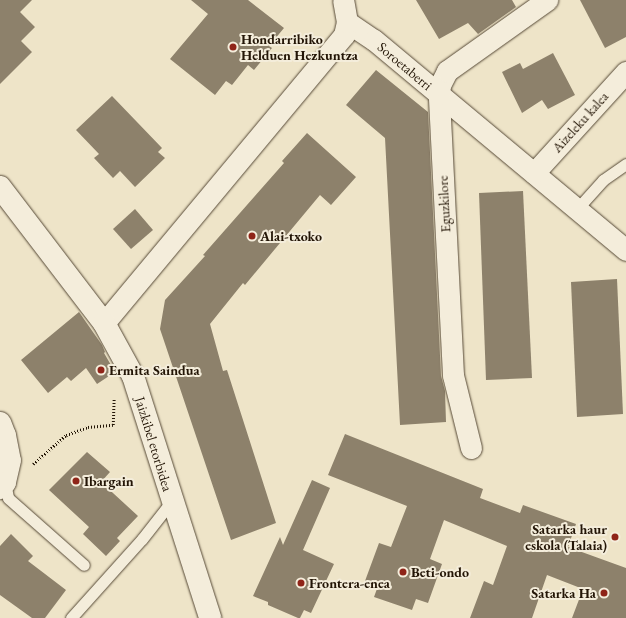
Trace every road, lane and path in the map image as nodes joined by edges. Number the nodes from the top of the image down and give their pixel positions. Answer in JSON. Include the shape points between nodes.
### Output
{"nodes":[{"id":1,"x":343,"y":0,"type":"edge"},
{"id":2,"x":547,"y":0,"type":"edge"},
{"id":3,"x":347,"y":22,"type":"junction"},
{"id":4,"x":626,"y":72,"type":"edge"},
{"id":5,"x":439,"y":94,"type":"junction"},
{"id":6,"x":626,"y":164,"type":"edge"},
{"id":7,"x":539,"y":177,"type":"junction"},
{"id":8,"x":3,"y":198,"type":"edge"},
{"id":9,"x":577,"y":209,"type":"junction"},
{"id":10,"x":626,"y":250,"type":"edge"},
{"id":11,"x":104,"y":323,"type":"junction"},
{"id":12,"x":114,"y":391,"type":"dead end"},
{"id":13,"x":0,"y":422,"type":"edge"},
{"id":14,"x":471,"y":448,"type":"dead end"},
{"id":15,"x":30,"y":468,"type":"dead end"},
{"id":16,"x":2,"y":485,"type":"edge"},
{"id":17,"x":171,"y":502,"type":"junction"},
{"id":18,"x":84,"y":565,"type":"dead end"},
{"id":19,"x":71,"y":618,"type":"edge"},
{"id":20,"x":210,"y":618,"type":"edge"}],
"edges":[{"from":1,"to":3,"type":"street"},
{"from":2,"to":5,"type":"street","name":"Soroetaberri","via":[[447,71],[442,77]]},
{"from":3,"to":5,"type":"street","name":"Soroetaberri","via":[[374,40]]},
{"from":3,"to":11,"type":"street","via":[[344,35]]},
{"from":4,"to":7,"type":"street","name":"Aizeleku kalea"},
{"from":5,"to":7,"type":"street"},
{"from":5,"to":14,"type":"street","name":"Eguzkilore","via":[[454,375]]},
{"from":6,"to":9,"type":"lane","via":[[603,180]]},
{"from":7,"to":9,"type":"street"},
{"from":8,"to":11,"type":"street","name":"Jaizkibel etorbidea"},
{"from":9,"to":10,"type":"street"},
{"from":11,"to":17,"type":"street","name":"Jaizkibel etorbidea","via":[[133,376]]},
{"from":12,"to":15,"type":"path","via":[[113,425],[88,427],[66,435]]},
{"from":13,"to":16,"type":"street","via":[[6,435],[10,460]]},
{"from":16,"to":18,"type":"lane","via":[[8,498]]},
{"from":17,"to":19,"type":"lane","via":[[142,539]]},
{"from":17,"to":20,"type":"street","name":"Jaizkibel etorbidea"}]}
